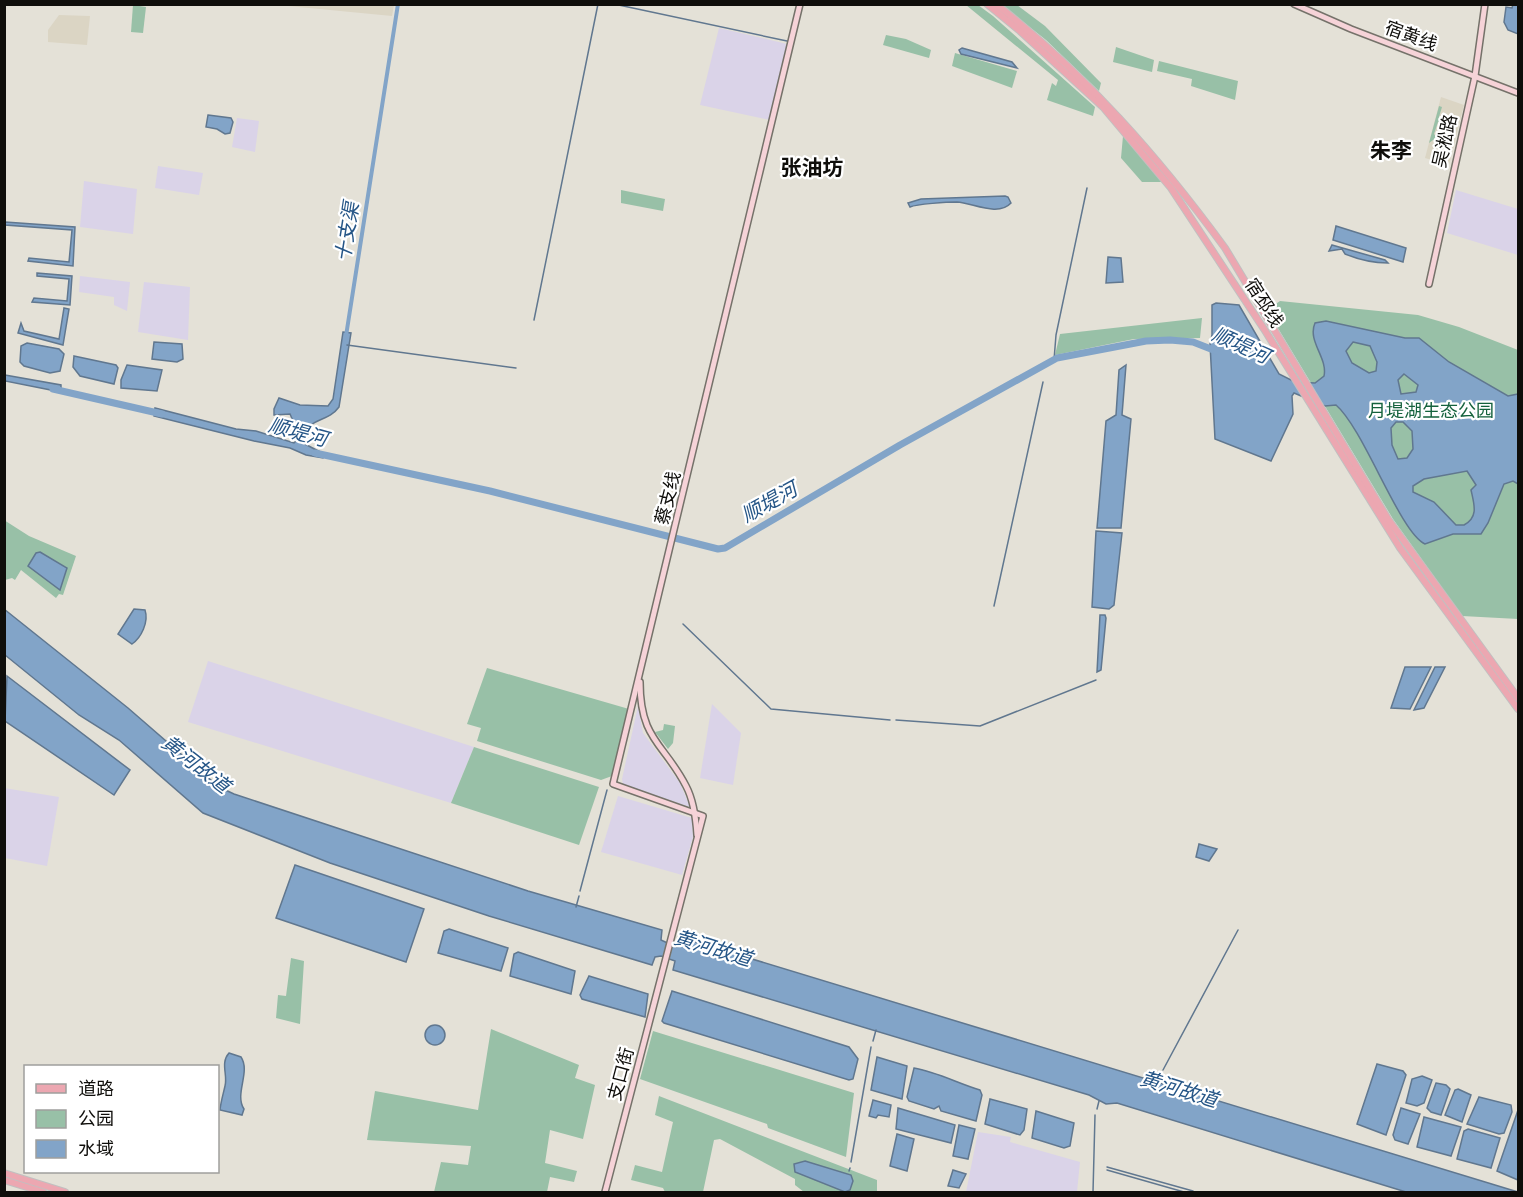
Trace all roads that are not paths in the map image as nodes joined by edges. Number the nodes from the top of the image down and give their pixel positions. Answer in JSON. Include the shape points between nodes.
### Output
{"nodes":[{"id":1,"x":800,"y":4,"type":"edge"},
{"id":2,"x":987,"y":4,"type":"edge"},
{"id":3,"x":996,"y":4,"type":"edge"},
{"id":4,"x":1294,"y":4,"type":"edge"},
{"id":5,"x":1485,"y":4,"type":"edge"},
{"id":6,"x":1475,"y":76,"type":"junction"},
{"id":7,"x":1518,"y":93,"type":"edge"},
{"id":8,"x":1429,"y":284,"type":"dead end"},
{"id":9,"x":641,"y":668,"type":"junction"},
{"id":10,"x":1518,"y":698,"type":"edge"},
{"id":11,"x":1518,"y":709,"type":"edge"},
{"id":12,"x":695,"y":813,"type":"junction"},
{"id":13,"x":4,"y":1173,"type":"edge"},
{"id":14,"x":4,"y":1180,"type":"edge"},
{"id":15,"x":43,"y":1192,"type":"edge"},
{"id":16,"x":65,"y":1192,"type":"edge"},
{"id":17,"x":605,"y":1192,"type":"edge"}],
"edges":[{"from":1,"to":9,"type":"street","name":"蔡支线"},
{"from":2,"to":11,"type":"main road","name":"宿邳线","via":[[1103,107],[1169,186],[1294,376],[1400,548]]},
{"from":3,"to":10,"type":"main road","name":"宿邳线","via":[[1101,96],[1146,145],[1225,248],[1388,519]]},
{"from":4,"to":6,"type":"street","name":"宿黄线"},
{"from":5,"to":6,"type":"street","name":"吴淞路"},
{"from":6,"to":7,"type":"street","name":"宿黄线"},
{"from":6,"to":8,"type":"street","name":"吴淞路"},
{"from":9,"to":12,"type":"street","via":[[640,700],[647,727],[686,786]]},
{"from":9,"to":12,"type":"street","name":"蔡支线","via":[[614,787]]},
{"from":12,"to":17,"type":"street","name":"支口街","via":[[703,816],[697,846]]},
{"from":13,"to":16,"type":"main road"},
{"from":14,"to":15,"type":"main road"}]}
